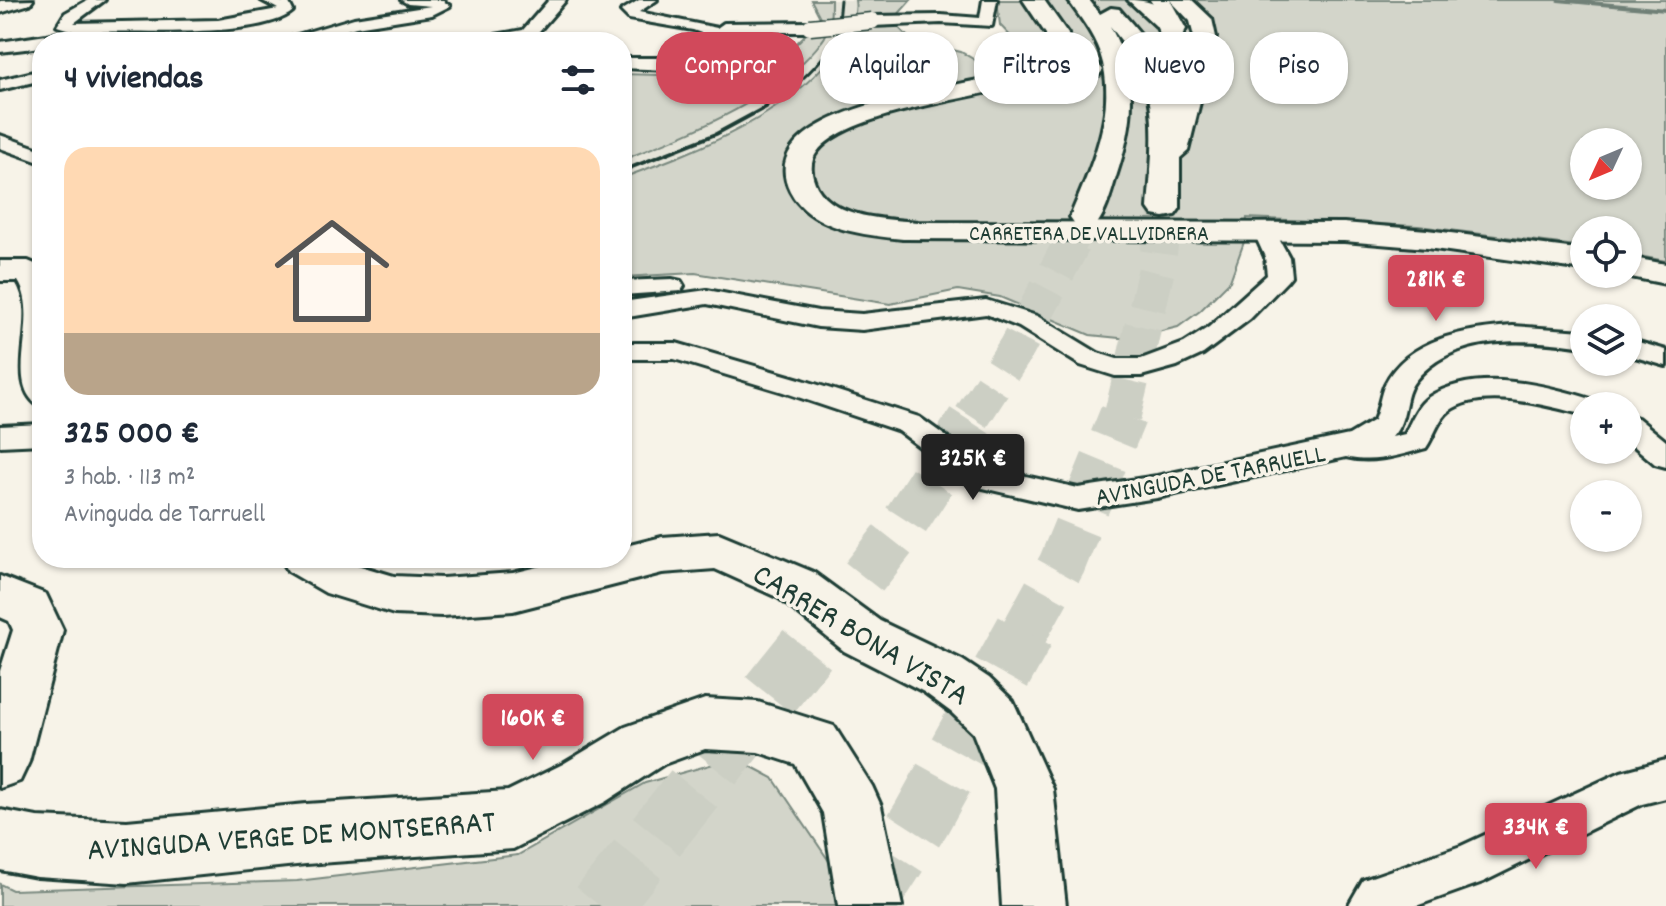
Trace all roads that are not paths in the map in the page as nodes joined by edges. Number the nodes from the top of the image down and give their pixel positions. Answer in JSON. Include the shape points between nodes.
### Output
{"nodes":[{"id":1,"x":23,"y":0,"type":"edge"},
{"id":2,"x":98,"y":0,"type":"edge"},
{"id":3,"x":268,"y":0,"type":"edge"},
{"id":4,"x":408,"y":0,"type":"edge"},
{"id":5,"x":559,"y":0,"type":"edge"},
{"id":6,"x":650,"y":0,"type":"edge"},
{"id":7,"x":990,"y":0,"type":"edge"},
{"id":8,"x":1033,"y":0,"type":"edge"},
{"id":9,"x":1045,"y":0,"type":"edge"},
{"id":10,"x":1078,"y":0,"type":"edge"},
{"id":11,"x":1098,"y":0,"type":"edge"},
{"id":12,"x":1138,"y":0,"type":"edge"},
{"id":13,"x":1160,"y":0,"type":"edge"},
{"id":14,"x":1180,"y":0,"type":"edge"},
{"id":15,"x":0,"y":7,"type":"edge"},
{"id":16,"x":135,"y":26,"type":"junction"},
{"id":17,"x":696,"y":26,"type":"junction"},
{"id":18,"x":100,"y":32,"type":"edge"},
{"id":19,"x":324,"y":32,"type":"edge"},
{"id":20,"x":530,"y":32,"type":"edge"},
{"id":21,"x":1056,"y":32,"type":"edge"},
{"id":22,"x":1170,"y":32,"type":"edge"},
{"id":23,"x":1173,"y":32,"type":"edge"},
{"id":24,"x":32,"y":43,"type":"edge"},
{"id":25,"x":0,"y":47,"type":"edge"},
{"id":26,"x":632,"y":63,"type":"edge"},
{"id":27,"x":32,"y":77,"type":"edge"},
{"id":28,"x":0,"y":85,"type":"edge"},
{"id":29,"x":32,"y":94,"type":"edge"},
{"id":30,"x":0,"y":97,"type":"edge"},
{"id":31,"x":918,"y":104,"type":"edge"},
{"id":32,"x":0,"y":141,"type":"edge"},
{"id":33,"x":32,"y":153,"type":"edge"},
{"id":34,"x":1106,"y":168,"type":"junction"},
{"id":35,"x":1167,"y":172,"type":"junction"},
{"id":36,"x":1164,"y":208,"type":"tunnel mouth"},
{"id":37,"x":1086,"y":217,"type":"tunnel mouth"},
{"id":38,"x":1262,"y":232,"type":"junction"},
{"id":39,"x":1570,"y":258,"type":"edge"},
{"id":40,"x":1642,"y":270,"type":"edge"},
{"id":41,"x":0,"y":271,"type":"edge"},
{"id":42,"x":1666,"y":274,"type":"edge"},
{"id":43,"x":32,"y":276,"type":"edge"},
{"id":44,"x":632,"y":288,"type":"edge"},
{"id":45,"x":632,"y":308,"type":"edge"},
{"id":46,"x":818,"y":319,"type":"junction"},
{"id":47,"x":32,"y":325,"type":"edge"},
{"id":48,"x":1570,"y":338,"type":"edge"},
{"id":49,"x":632,"y":351,"type":"edge"},
{"id":50,"x":1642,"y":351,"type":"edge"},
{"id":51,"x":1666,"y":358,"type":"edge"},
{"id":52,"x":32,"y":391,"type":"edge"},
{"id":53,"x":1570,"y":401,"type":"edge"},
{"id":54,"x":32,"y":434,"type":"edge"},
{"id":55,"x":0,"y":436,"type":"edge"},
{"id":56,"x":1642,"y":437,"type":"edge"},
{"id":57,"x":1340,"y":449,"type":"junction"},
{"id":58,"x":1666,"y":457,"type":"edge"},
{"id":59,"x":632,"y":562,"type":"edge"},
{"id":60,"x":322,"y":568,"type":"edge"},
{"id":61,"x":610,"y":568,"type":"edge"},
{"id":62,"x":0,"y":595,"type":"edge"},
{"id":63,"x":0,"y":762,"type":"edge"},
{"id":64,"x":1666,"y":779,"type":"edge"},
{"id":65,"x":0,"y":840,"type":"edge"},
{"id":66,"x":870,"y":906,"type":"edge"},
{"id":67,"x":1034,"y":906,"type":"edge"},
{"id":68,"x":1371,"y":906,"type":"edge"}],
"edges":[{"from":1,"to":15,"type":"main road"},
{"from":2,"to":16,"type":"street","via":[[70,16],[65,26]]},
{"from":3,"to":16,"type":"street","via":[[286,11],[235,22]]},
{"from":4,"to":19,"type":"street","via":[[443,6]]},
{"from":5,"to":20,"type":"street"},
{"from":6,"to":17,"type":"street","via":[[628,11]]},
{"from":7,"to":17,"type":"street","bridge":true,"via":[[987,23],[941,19],[751,29]]},
{"from":8,"to":21,"type":"main road"},
{"from":9,"to":34,"type":"highway","via":[[1078,28],[1098,55],[1106,90]]},
{"from":10,"to":34,"type":"highway","via":[[1104,35],[1120,89],[1114,147]]},
{"from":11,"to":35,"type":"highway","via":[[1134,41],[1159,84]]},
{"from":12,"to":22,"type":"highway"},
{"from":13,"to":23,"type":"main road","via":[[1174,23]]},
{"from":14,"to":35,"type":"highway","via":[[1201,19],[1205,37]]},
{"from":16,"to":18,"type":"street"},
{"from":17,"to":26,"type":"street","via":[[750,44],[752,50],[709,62]]},
{"from":24,"to":25,"type":"street"},
{"from":27,"to":28,"type":"street"},
{"from":29,"to":30,"type":"street"},
{"from":31,"to":38,"type":"main road","name":"CARRETERA DE VALLVIDRERA","via":[[851,119],[815,136],[797,165],[802,188],[831,212],[887,228],[963,233]]},
{"from":32,"to":33,"type":"street"},
{"from":34,"to":37,"type":"highway"},
{"from":35,"to":36,"type":"highway"},
{"from":38,"to":39,"type":"main road","name":"CARRETERA DE VALLVIDRERA","via":[[1387,235]]},
{"from":38,"to":46,"type":"street","via":[[1277,257],[1279,276],[1191,351],[1145,367],[1099,364],[1034,323],[986,307],[887,320]]},
{"from":40,"to":42,"type":"main road"},
{"from":41,"to":43,"type":"main road","via":[[28,271]]},
{"from":44,"to":46,"type":"street","via":[[708,284],[752,292]]},
{"from":45,"to":46,"type":"street","via":[[707,297]]},
{"from":47,"to":52,"type":"main road","via":[[21,365],[24,387]]},
{"from":48,"to":57,"type":"street","name":"AVINGUDA DE TARRUELL","via":[[1525,333],[1465,338],[1405,374],[1394,392],[1388,422]]},
{"from":49,"to":57,"type":"street","name":"AVINGUDA DE TARRUELL","via":[[676,351],[909,424],[981,477],[1078,499]]},
{"from":50,"to":51,"type":"street"},
{"from":53,"to":57,"type":"street","via":[[1527,394],[1466,394],[1441,402],[1416,441],[1378,450]]},
{"from":54,"to":55,"type":"street"},
{"from":56,"to":58,"type":"street"},
{"from":59,"to":67,"type":"main road","name":"CARRER BONA VISTA","via":[[719,551],[796,585],[862,636],[970,695],[994,718],[1024,789]]},
{"from":60,"to":61,"type":"main road","name":"CARRER BONA VISTA","via":[[394,595],[442,597],[513,592]]},
{"from":62,"to":63,"type":"main road","via":[[28,608],[38,630]]},
{"from":64,"to":68,"type":"street","via":[[1636,786],[1467,866],[1379,896]]},
{"from":65,"to":66,"type":"main road","name":"AVINGUDA VERGE DE MONTSERRAT","via":[[127,852],[513,820],[645,745],[705,724],[758,727],[814,744],[851,806]]}]}
